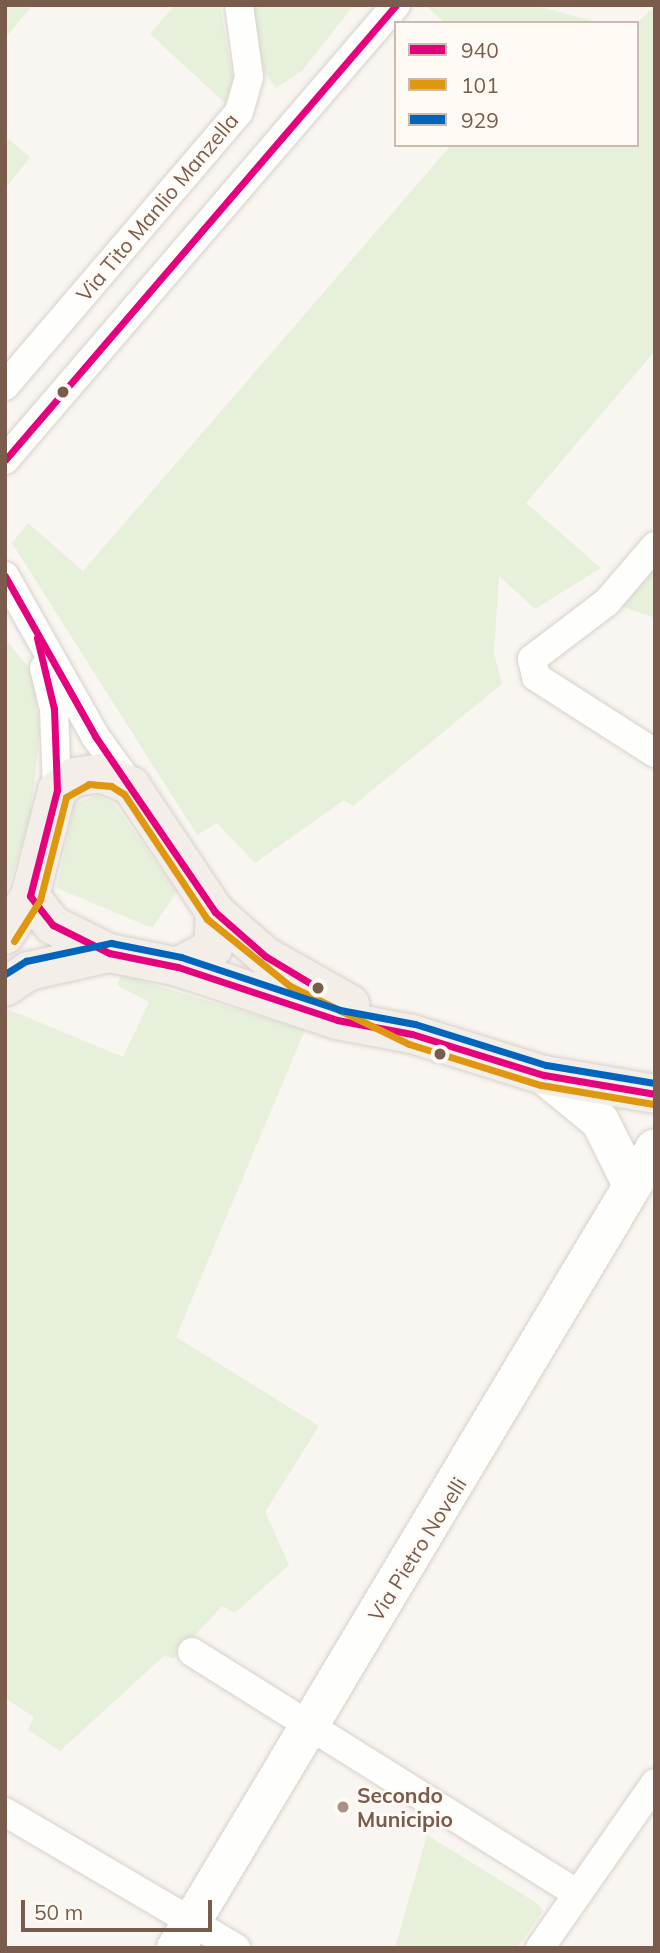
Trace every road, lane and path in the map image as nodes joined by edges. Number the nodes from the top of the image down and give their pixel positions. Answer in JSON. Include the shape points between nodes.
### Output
{"nodes":[{"id":1,"x":239,"y":5,"type":"edge"},
{"id":2,"x":396,"y":5,"type":"edge"},
{"id":3,"x":5,"y":386,"type":"edge"},
{"id":4,"x":5,"y":460,"type":"edge"},
{"id":5,"x":655,"y":547,"type":"edge"},
{"id":6,"x":7,"y":586,"type":"edge"},
{"id":7,"x":37,"y":638,"type":"junction"},
{"id":8,"x":655,"y":753,"type":"edge"},
{"id":9,"x":131,"y":786,"type":"junction"},
{"id":10,"x":57,"y":790,"type":"junction"},
{"id":11,"x":30,"y":896,"type":"junction"},
{"id":12,"x":215,"y":912,"type":"junction"},
{"id":13,"x":5,"y":935,"type":"edge"},
{"id":14,"x":109,"y":953,"type":"junction"},
{"id":15,"x":178,"y":967,"type":"junction"},
{"id":16,"x":5,"y":987,"type":"edge"},
{"id":17,"x":412,"y":1034,"type":"junction"},
{"id":18,"x":544,"y":1075,"type":"junction"},
{"id":19,"x":655,"y":1094,"type":"edge"},
{"id":20,"x":655,"y":1148,"type":"edge"},
{"id":21,"x":632,"y":1185,"type":"junction"},
{"id":22,"x":192,"y":1652,"type":"dead end"},
{"id":23,"x":310,"y":1725,"type":"junction"},
{"id":24,"x":655,"y":1783,"type":"edge"},
{"id":25,"x":5,"y":1812,"type":"edge"},
{"id":26,"x":576,"y":1894,"type":"junction"},
{"id":27,"x":183,"y":1935,"type":"edge"},
{"id":28,"x":236,"y":1948,"type":"edge"},
{"id":29,"x":540,"y":1948,"type":"edge"}],
"edges":[{"from":1,"to":3,"type":"street","name":"Via Tito Manlio Manzella","via":[[249,77],[239,112]]},
{"from":2,"to":4,"type":"street"},
{"from":5,"to":8,"type":"street","via":[[607,602],[532,659],[536,677]]},
{"from":6,"to":7,"type":"street"},
{"from":7,"to":9,"type":"street"},
{"from":7,"to":10,"type":"street","via":[[54,709]]},
{"from":9,"to":10,"type":"main road","via":[[115,776],[87,773]]},
{"from":9,"to":12,"type":"main road"},
{"from":10,"to":11,"type":"main road"},
{"from":11,"to":13,"type":"main road"},
{"from":11,"to":14,"type":"main road","via":[[53,925]]},
{"from":12,"to":15,"type":"main road","via":[[213,948]]},
{"from":12,"to":17,"type":"main road","via":[[296,977]]},
{"from":14,"to":15,"type":"main road"},
{"from":14,"to":16,"type":"main road","via":[[29,971]]},
{"from":15,"to":17,"type":"main road","via":[[338,1020]]},
{"from":17,"to":18,"type":"main road"},
{"from":18,"to":19,"type":"main road"},
{"from":18,"to":21,"type":"main road","via":[[600,1121]]},
{"from":20,"to":21,"type":"main road","name":"Via Pietro Novelli"},
{"from":21,"to":23,"type":"main road","name":"Via Pietro Novelli"},
{"from":22,"to":23,"type":"street"},
{"from":23,"to":26,"type":"street"},
{"from":23,"to":27,"type":"main road","name":"Via Pietro Novelli"},
{"from":24,"to":26,"type":"street"},
{"from":25,"to":27,"type":"street"},
{"from":26,"to":29,"type":"street"},
{"from":27,"to":28,"type":"street"}]}
